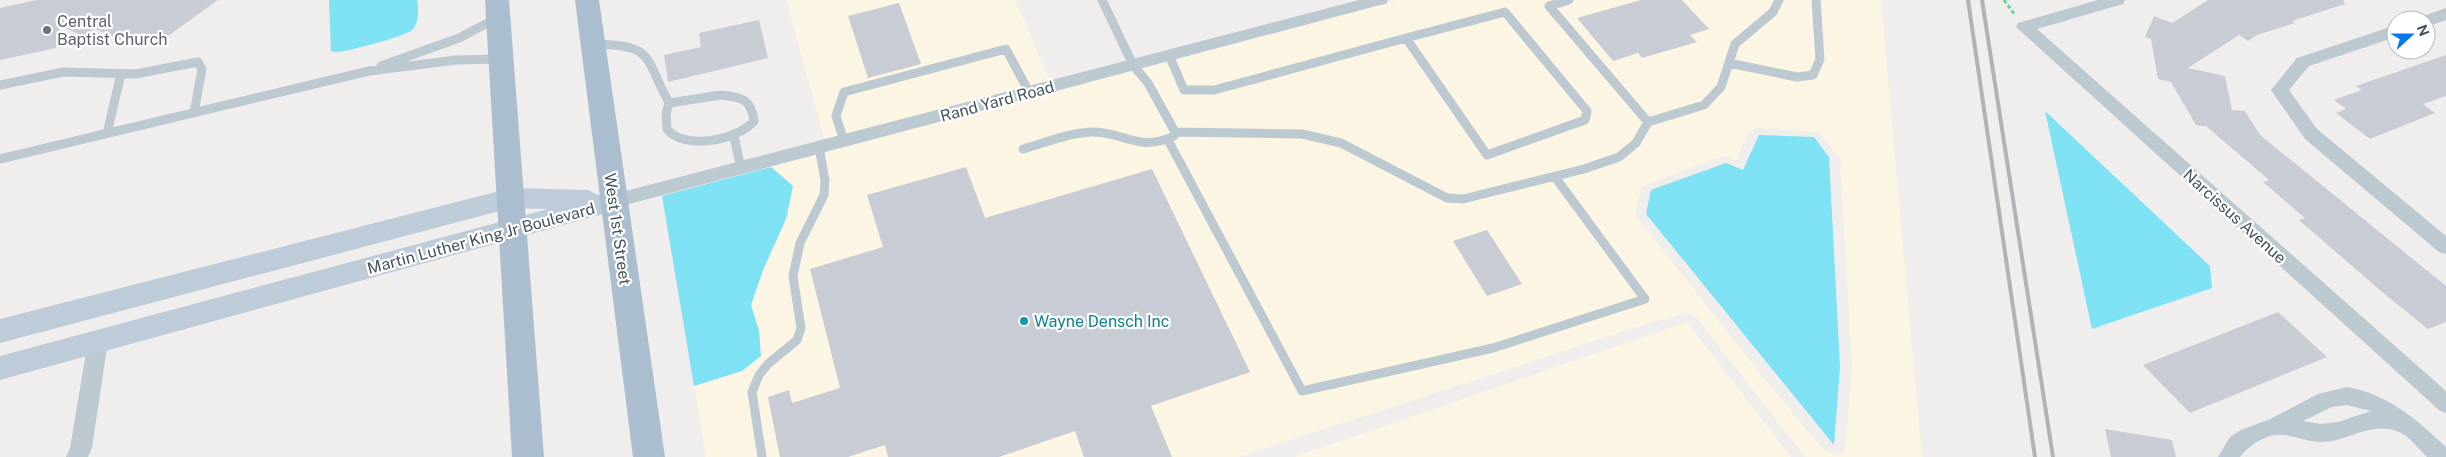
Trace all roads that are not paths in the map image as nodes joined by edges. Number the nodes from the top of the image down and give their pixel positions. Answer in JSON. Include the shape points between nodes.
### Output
{"nodes":[{"id":1,"x":587,"y":0,"type":"edge"},
{"id":2,"x":1102,"y":0,"type":"edge"},
{"id":3,"x":1380,"y":0,"type":"edge"},
{"id":4,"x":1569,"y":0,"type":"edge"},
{"id":5,"x":1779,"y":0,"type":"edge"},
{"id":6,"x":1816,"y":0,"type":"edge"},
{"id":7,"x":2117,"y":0,"type":"edge"},
{"id":8,"x":497,"y":9,"type":"edge"},
{"id":9,"x":2386,"y":34,"type":"edge"},
{"id":10,"x":1406,"y":38,"type":"junction"},
{"id":11,"x":593,"y":44,"type":"junction"},
{"id":12,"x":1169,"y":55,"type":"junction"},
{"id":13,"x":501,"y":59,"type":"junction"},
{"id":14,"x":1729,"y":63,"type":"junction"},
{"id":15,"x":1133,"y":65,"type":"junction"},
{"id":16,"x":369,"y":71,"type":"junction"},
{"id":17,"x":121,"y":74,"type":"junction"},
{"id":18,"x":0,"y":85,"type":"edge"},
{"id":19,"x":1028,"y":92,"type":"junction"},
{"id":20,"x":669,"y":103,"type":"junction"},
{"id":21,"x":194,"y":113,"type":"junction"},
{"id":22,"x":1648,"y":122,"type":"junction"},
{"id":23,"x":1175,"y":132,"type":"junction"},
{"id":24,"x":107,"y":133,"type":"junction"},
{"id":25,"x":734,"y":137,"type":"junction"},
{"id":26,"x":1168,"y":140,"type":"junction"},
{"id":27,"x":844,"y":141,"type":"junction"},
{"id":28,"x":819,"y":147,"type":"junction"},
{"id":29,"x":1023,"y":149,"type":"dead end"},
{"id":30,"x":0,"y":159,"type":"edge"},
{"id":31,"x":740,"y":168,"type":"junction"},
{"id":32,"x":1555,"y":176,"type":"junction"},
{"id":33,"x":511,"y":198,"type":"junction"},
{"id":34,"x":614,"y":201,"type":"junction"},
{"id":35,"x":514,"y":230,"type":"junction"},
{"id":36,"x":2446,"y":247,"type":"edge"},
{"id":37,"x":0,"y":332,"type":"edge"},
{"id":38,"x":98,"y":341,"type":"junction"},
{"id":39,"x":0,"y":368,"type":"edge"},
{"id":40,"x":2446,"y":404,"type":"edge"},
{"id":41,"x":2408,"y":425,"type":"junction"},
{"id":42,"x":2275,"y":426,"type":"junction"},
{"id":43,"x":77,"y":457,"type":"edge"},
{"id":44,"x":528,"y":457,"type":"edge"},
{"id":45,"x":649,"y":457,"type":"edge"},
{"id":46,"x":762,"y":457,"type":"edge"},
{"id":47,"x":2228,"y":457,"type":"edge"},
{"id":48,"x":2442,"y":457,"type":"edge"}],
"edges":[{"from":1,"to":11,"type":"main road","name":"West 1st Street"},
{"from":2,"to":15,"type":"lane"},
{"from":3,"to":12,"type":"street","name":"Rand Yard Road"},
{"from":4,"to":22,"type":"lane","via":[[1549,6]]},
{"from":5,"to":14,"type":"lane","via":[[1773,12],[1735,44]]},
{"from":6,"to":14,"type":"lane","via":[[1820,60],[1813,75],[1797,77]]},
{"from":7,"to":40,"type":"street","name":"Narcissus Avenue","via":[[2024,27]]},
{"from":8,"to":13,"type":"main road"},
{"from":8,"to":16,"type":"lane","via":[[485,26]]},
{"from":9,"to":36,"type":"street","via":[[2303,62],[2280,90],[2311,134]]},
{"from":10,"to":10,"type":"lane","via":[[1505,12],[1587,111],[1585,120],[1486,154]]},
{"from":10,"to":12,"type":"lane","via":[[1214,90],[1184,90]]},
{"from":11,"to":20,"type":"lane","via":[[623,44],[644,54]]},
{"from":11,"to":34,"type":"main road","name":"West 1st Street"},
{"from":12,"to":15,"type":"street","name":"Rand Yard Road"},
{"from":13,"to":16,"type":"lane","via":[[468,58]]},
{"from":13,"to":33,"type":"main road"},
{"from":14,"to":22,"type":"lane","via":[[1721,87],[1704,105]]},
{"from":15,"to":19,"type":"street","name":"Rand Yard Road"},
{"from":15,"to":23,"type":"lane","via":[[1148,83]]},
{"from":16,"to":21,"type":"lane"},
{"from":17,"to":18,"type":"lane","via":[[64,72]]},
{"from":17,"to":21,"type":"lane","via":[[198,62],[202,69]]},
{"from":17,"to":24,"type":"lane"},
{"from":19,"to":27,"type":"street","name":"Rand Yard Road"},
{"from":19,"to":27,"type":"lane","via":[[1006,49],[844,92],[836,116]]},
{"from":20,"to":25,"type":"lane","via":[[667,131],[673,137],[682,140]]},
{"from":20,"to":25,"type":"lane","via":[[710,95],[740,98],[753,109],[754,121]]},
{"from":21,"to":24,"type":"lane"},
{"from":22,"to":32,"type":"lane","via":[[1636,142],[1619,157]]},
{"from":23,"to":26,"type":"lane"},
{"from":23,"to":32,"type":"lane","via":[[1310,136],[1341,143],[1447,198],[1463,199]]},
{"from":24,"to":30,"type":"lane"},
{"from":25,"to":31,"type":"lane"},
{"from":26,"to":29,"type":"lane","via":[[1133,143],[1094,132]]},
{"from":26,"to":32,"type":"lane","via":[[1302,391],[1492,348],[1645,298]]},
{"from":27,"to":28,"type":"street","name":"Rand Yard Road"},
{"from":28,"to":31,"type":"street","name":"Rand Yard Road"},
{"from":28,"to":46,"type":"lane","via":[[825,180],[824,195],[800,243],[793,276],[801,328],[797,340],[759,375],[752,392]]},
{"from":31,"to":34,"type":"street","name":"Rand Yard Road"},
{"from":33,"to":34,"type":"main road","name":"Martin Luther King Jr Boulevard"},
{"from":33,"to":35,"type":"main road"},
{"from":33,"to":37,"type":"main road","name":"Martin Luther King Jr Boulevard"},
{"from":34,"to":35,"type":"main road","name":"Martin Luther King Jr Boulevard"},
{"from":34,"to":45,"type":"main road","name":"West 1st Street"},
{"from":35,"to":38,"type":"main road","name":"Martin Luther King Jr Boulevard"},
{"from":35,"to":44,"type":"main road"},
{"from":38,"to":39,"type":"main road","name":"Martin Luther King Jr Boulevard"},
{"from":38,"to":43,"type":"street"},
{"from":41,"to":42,"type":"street","via":[[2393,420],[2372,420],[2339,432],[2320,433]]},
{"from":41,"to":42,"type":"street","via":[[2381,407],[2347,396],[2333,398]]},
{"from":41,"to":48,"type":"street"},
{"from":42,"to":47,"type":"street","via":[[2236,443]]}]}
